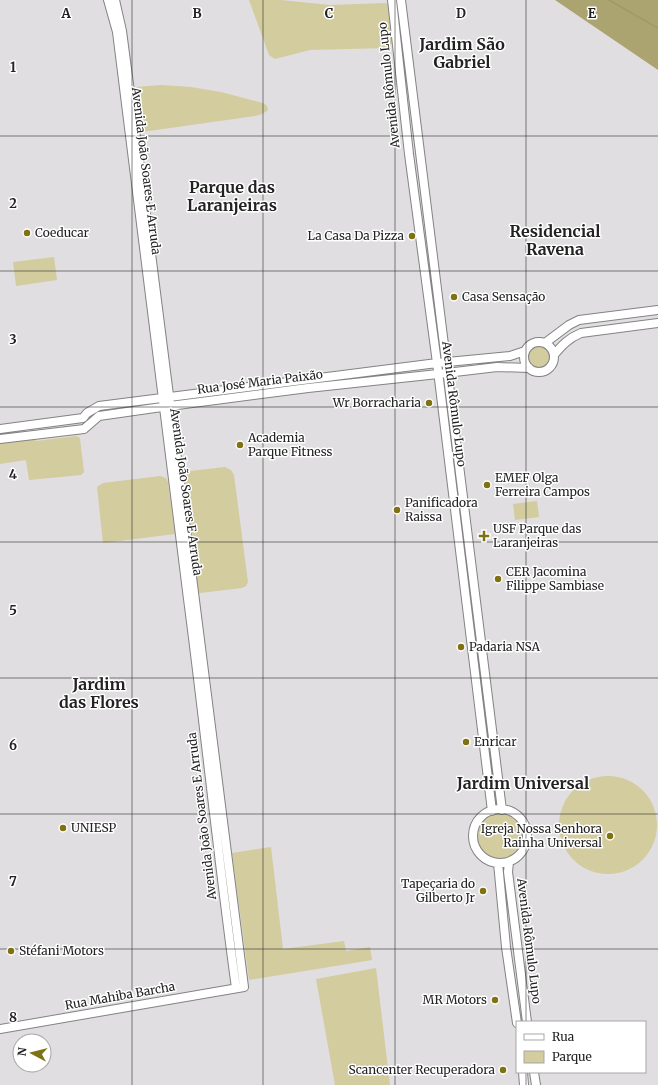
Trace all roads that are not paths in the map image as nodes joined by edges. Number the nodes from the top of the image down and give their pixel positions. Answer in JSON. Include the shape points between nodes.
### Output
{"nodes":[{"id":1,"x":108,"y":0,"type":"edge"},
{"id":2,"x":115,"y":0,"type":"edge"},
{"id":3,"x":392,"y":0,"type":"edge"},
{"id":4,"x":401,"y":0,"type":"edge"},
{"id":5,"x":658,"y":310,"type":"edge"},
{"id":6,"x":658,"y":323,"type":"edge"},
{"id":7,"x":545,"y":343,"type":"junction"},
{"id":8,"x":525,"y":351,"type":"junction"},
{"id":9,"x":554,"y":355,"type":"junction"},
{"id":10,"x":447,"y":361,"type":"junction"},
{"id":11,"x":437,"y":362,"type":"junction"},
{"id":12,"x":529,"y":368,"type":"junction"},
{"id":13,"x":448,"y":373,"type":"junction"},
{"id":14,"x":438,"y":374,"type":"junction"},
{"id":15,"x":165,"y":402,"type":"junction"},
{"id":16,"x":0,"y":429,"type":"edge"},
{"id":17,"x":0,"y":439,"type":"edge"},
{"id":18,"x":502,"y":810,"type":"junction"},
{"id":19,"x":492,"y":811,"type":"junction"},
{"id":20,"x":509,"y":862,"type":"junction"},
{"id":21,"x":498,"y":863,"type":"junction"},
{"id":22,"x":240,"y":987,"type":"joint"},
{"id":23,"x":517,"y":1021,"type":"edge"},
{"id":24,"x":527,"y":1021,"type":"edge"},
{"id":25,"x":0,"y":1029,"type":"edge"},
{"id":26,"x":523,"y":1073,"type":"edge"},
{"id":27,"x":534,"y":1073,"type":"edge"},
{"id":28,"x":524,"y":1085,"type":"edge"},
{"id":29,"x":536,"y":1085,"type":"edge"}],
"edges":[{"from":1,"to":15,"type":"street","name":"Avenida João Soares E Arruda","via":[[116,32]]},
{"from":2,"to":15,"type":"street","name":"Avenida João Soares E Arruda","via":[[122,31]]},
{"from":3,"to":11,"type":"street","name":"Avenida Rômulo Lupo","via":[[409,154]]},
{"from":4,"to":10,"type":"street","name":"Avenida Rômulo Lupo"},
{"from":5,"to":7,"type":"street","via":[[579,320]]},
{"from":6,"to":9,"type":"street","via":[[581,333],[566,342]]},
{"from":7,"to":8,"type":"street","via":[[533,343]]},
{"from":7,"to":9,"type":"street"},
{"from":8,"to":10,"type":"street","name":"Rua José Maria Paixão","via":[[510,356]]},
{"from":8,"to":12,"type":"street","via":[[525,363]]},
{"from":9,"to":12,"type":"street","via":[[552,365],[545,372]]},
{"from":10,"to":11,"type":"street","name":"Rua José Maria Paixão"},
{"from":10,"to":13,"type":"street","name":"Avenida Rômulo Lupo"},
{"from":11,"to":14,"type":"street","name":"Avenida Rômulo Lupo"},
{"from":11,"to":15,"type":"street","name":"Rua José Maria Paixão"},
{"from":12,"to":13,"type":"street","name":"Rua José Maria Paixão","via":[[498,367]]},
{"from":13,"to":14,"type":"street","name":"Rua José Maria Paixão"},
{"from":13,"to":18,"type":"street","name":"Avenida Rômulo Lupo"},
{"from":14,"to":15,"type":"street","name":"Rua José Maria Paixão"},
{"from":14,"to":19,"type":"street","name":"Avenida Rômulo Lupo"},
{"from":15,"to":16,"type":"street","name":"Rua José Maria Paixão","via":[[99,406],[83,418]]},
{"from":15,"to":17,"type":"street","name":"Rua José Maria Paixão","via":[[99,416],[84,429]]},
{"from":15,"to":22,"type":"street","name":"Avenida João Soares E Arruda","via":[[202,661],[212,777]]},
{"from":18,"to":19,"type":"street"},
{"from":18,"to":20,"type":"street","via":[[517,815],[526,828],[526,846],[522,853]]},
{"from":19,"to":21,"type":"street","via":[[485,814],[475,826],[474,840],[478,852],[484,858]]},
{"from":20,"to":21,"type":"street"},
{"from":20,"to":24,"type":"street","name":"Avenida Rômulo Lupo","via":[[508,872]]},
{"from":21,"to":23,"type":"street","name":"Avenida Rômulo Lupo"},
{"from":22,"to":25,"type":"street","name":"Rua Mahiba Barcha"},
{"from":26,"to":28,"type":"street"},
{"from":27,"to":29,"type":"street"}]}
